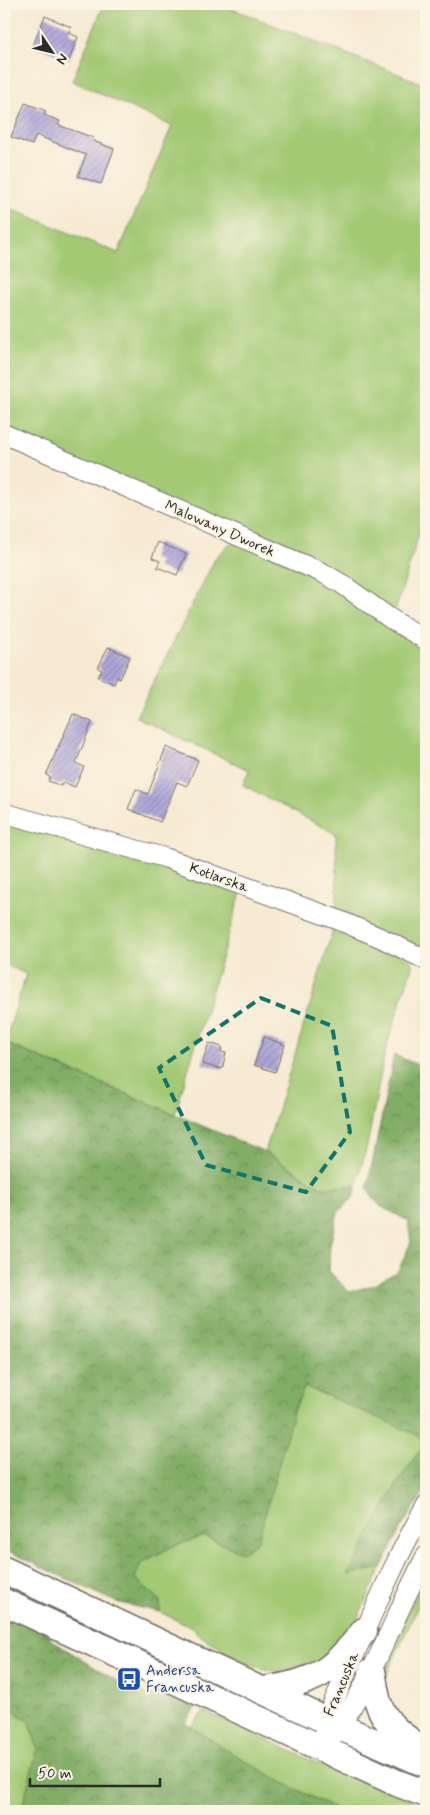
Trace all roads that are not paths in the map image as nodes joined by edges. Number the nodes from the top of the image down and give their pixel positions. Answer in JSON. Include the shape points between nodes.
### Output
{"nodes":[{"id":1,"x":4,"y":434,"type":"edge"},
{"id":2,"x":426,"y":640,"type":"edge"},
{"id":3,"x":4,"y":813,"type":"edge"},
{"id":4,"x":426,"y":960,"type":"edge"},
{"id":5,"x":426,"y":1506,"type":"edge"},
{"id":6,"x":426,"y":1556,"type":"edge"},
{"id":7,"x":4,"y":1570,"type":"edge"},
{"id":8,"x":4,"y":1602,"type":"edge"},
{"id":9,"x":364,"y":1631,"type":"junction"},
{"id":10,"x":372,"y":1671,"type":"junction"},
{"id":11,"x":262,"y":1690,"type":"junction"},
{"id":12,"x":333,"y":1723,"type":"junction"},
{"id":13,"x":324,"y":1749,"type":"junction"},
{"id":14,"x":426,"y":1752,"type":"edge"},
{"id":15,"x":426,"y":1764,"type":"edge"},
{"id":16,"x":426,"y":1794,"type":"edge"}],
"edges":[{"from":1,"to":2,"type":"street","name":"Malowany Dworek","via":[[323,573]]},
{"from":3,"to":4,"type":"street","name":"Kotlarska","via":[[166,858],[336,919]]},
{"from":5,"to":9,"type":"street","name":"Francuska"},
{"from":6,"to":10,"type":"street","name":"Francuska"},
{"from":7,"to":11,"type":"main road"},
{"from":8,"to":13,"type":"main road"},
{"from":9,"to":11,"type":"main road","via":[[333,1666],[314,1678]]},
{"from":9,"to":12,"type":"street","name":"Francuska"},
{"from":10,"to":12,"type":"street","name":"Francuska"},
{"from":10,"to":14,"type":"main road","via":[[378,1704],[384,1715],[404,1738]]},
{"from":11,"to":12,"type":"main road"},
{"from":12,"to":13,"type":"street","name":"Francuska"},
{"from":12,"to":15,"type":"main road"},
{"from":13,"to":16,"type":"main road"}]}
